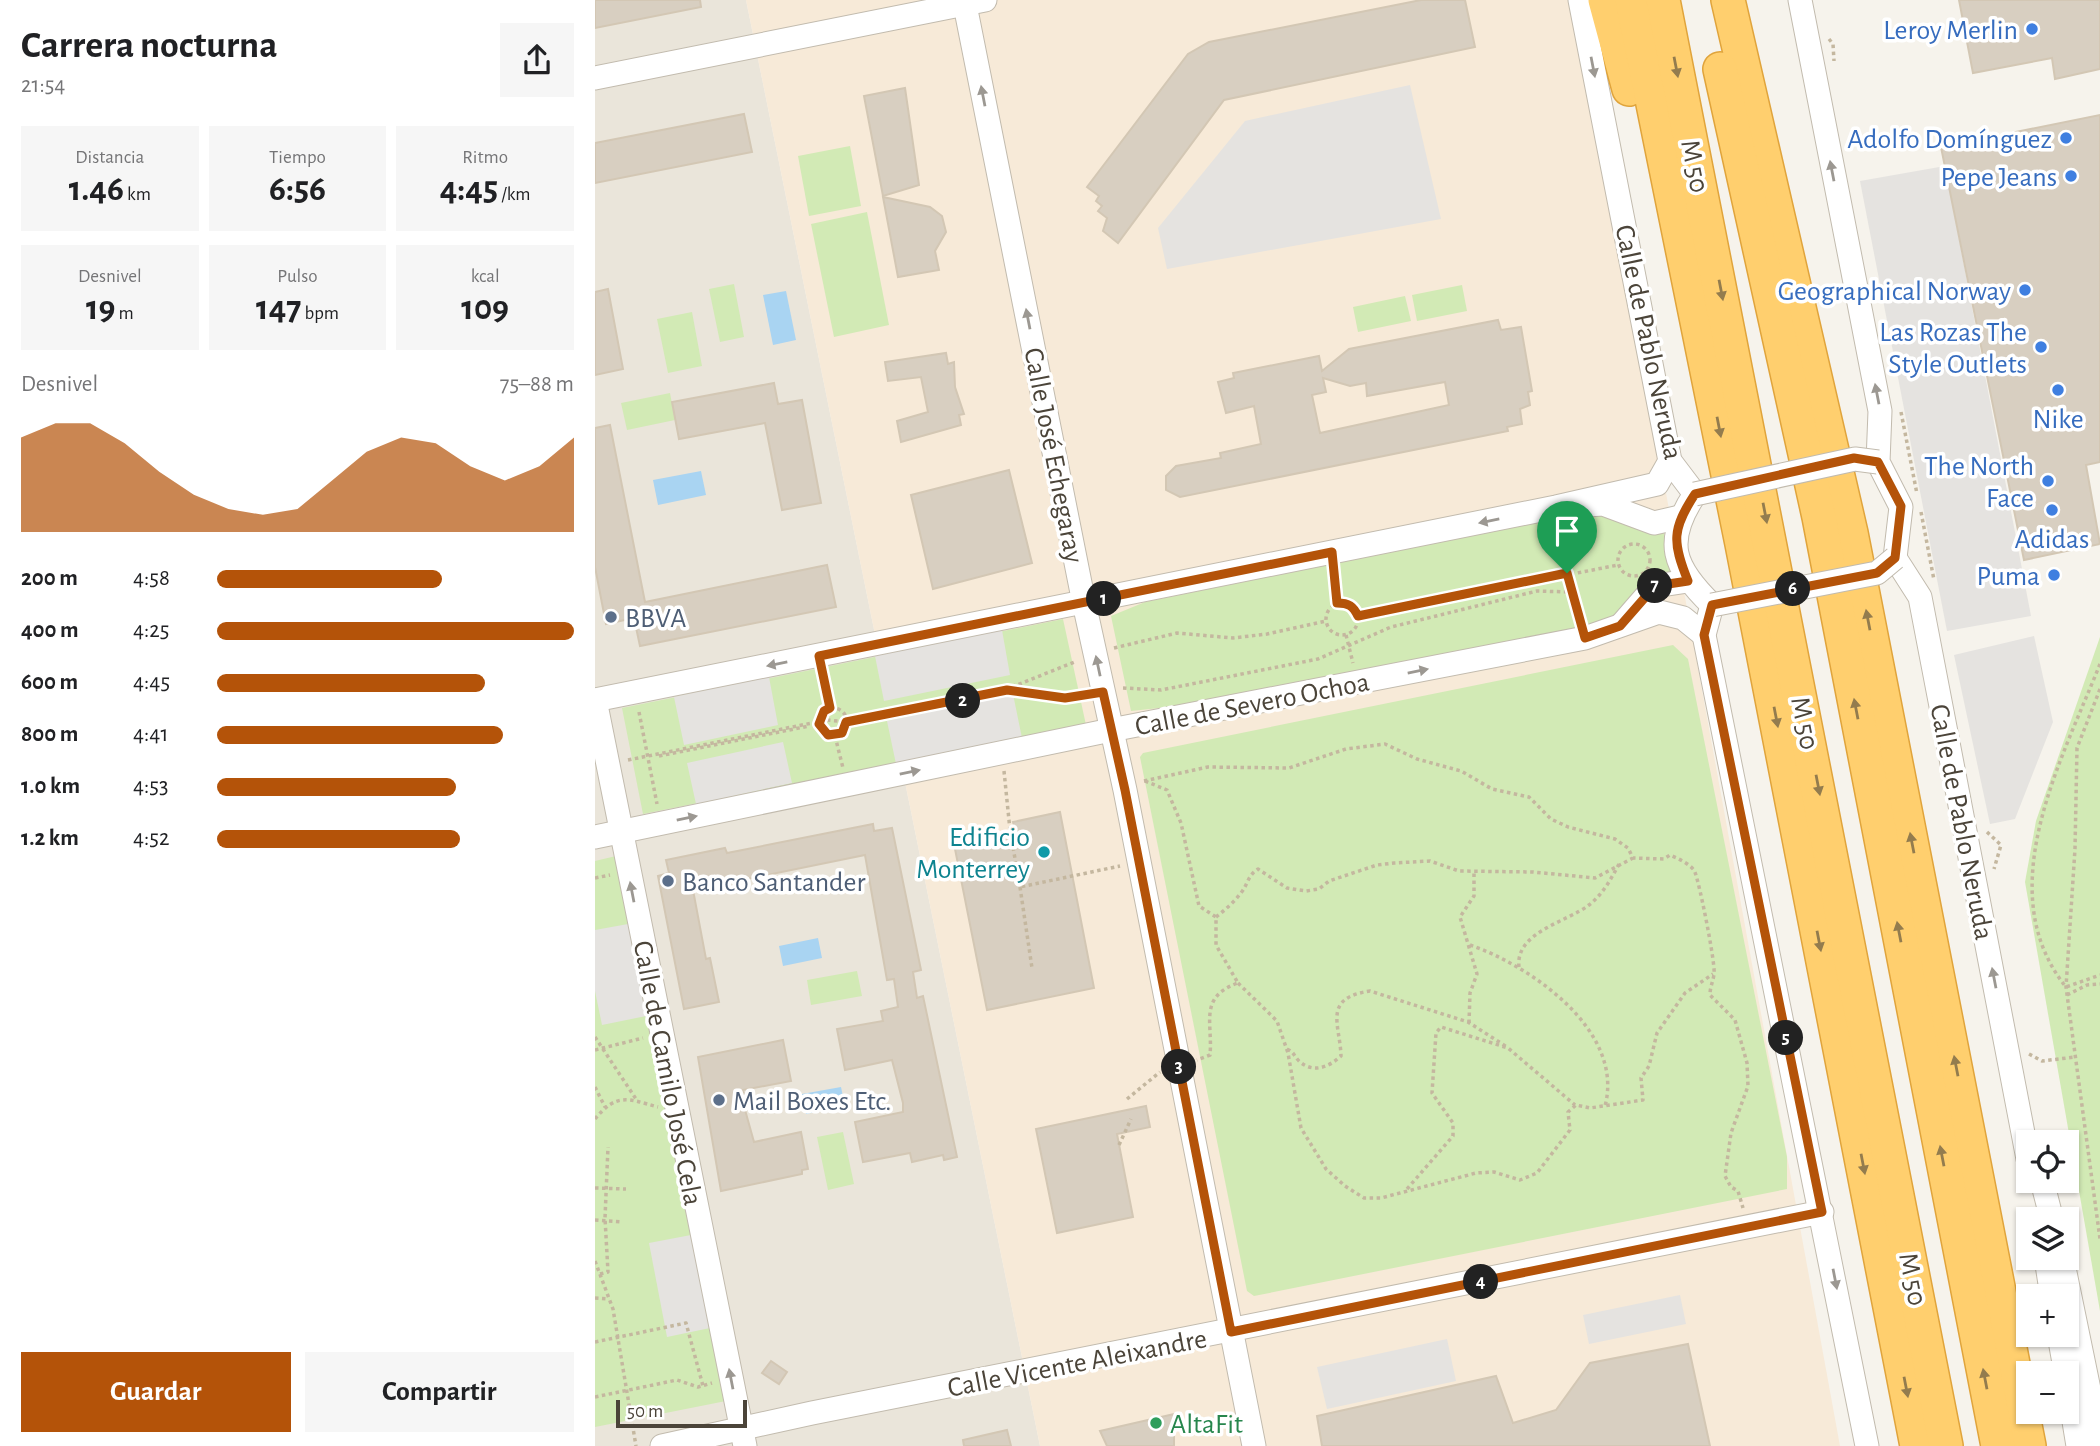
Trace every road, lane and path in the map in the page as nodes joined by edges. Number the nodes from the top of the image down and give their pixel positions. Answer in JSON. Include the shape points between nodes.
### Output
{"nodes":[{"id":1,"x":1580,"y":0,"type":"edge"},
{"id":2,"x":1605,"y":0,"type":"edge"},
{"id":3,"x":1632,"y":0,"type":"edge"},
{"id":4,"x":1663,"y":0,"type":"edge"},
{"id":5,"x":1705,"y":0,"type":"edge"},
{"id":6,"x":1728,"y":0,"type":"edge"},
{"id":7,"x":1745,"y":0,"type":"edge"},
{"id":8,"x":1800,"y":0,"type":"edge"},
{"id":9,"x":1807,"y":0,"type":"edge"},
{"id":10,"x":971,"y":1,"type":"edge"},
{"id":11,"x":1805,"y":30,"type":"junction"},
{"id":12,"x":595,"y":78,"type":"edge"},
{"id":13,"x":1710,"y":384,"type":"junction"},
{"id":14,"x":1833,"y":448,"type":"junction"},
{"id":15,"x":1670,"y":461,"type":"junction"},
{"id":16,"x":1878,"y":462,"type":"junction"},
{"id":17,"x":1695,"y":494,"type":"junction"},
{"id":18,"x":1556,"y":507,"type":"junction"},
{"id":19,"x":1680,"y":517,"type":"junction"},
{"id":20,"x":1332,"y":552,"type":"junction"},
{"id":21,"x":1895,"y":558,"type":"junction"},
{"id":22,"x":1618,"y":565,"type":"junction"},
{"id":23,"x":1567,"y":573,"type":"junction"},
{"id":24,"x":1688,"y":581,"type":"junction"},
{"id":25,"x":1571,"y":592,"type":"junction"},
{"id":26,"x":1084,"y":603,"type":"junction"},
{"id":27,"x":1337,"y":603,"type":"junction"},
{"id":28,"x":1712,"y":605,"type":"junction"},
{"id":29,"x":1358,"y":616,"type":"junction"},
{"id":30,"x":1620,"y":626,"type":"junction"},
{"id":31,"x":1346,"y":635,"type":"junction"},
{"id":32,"x":1704,"y":635,"type":"junction"},
{"id":33,"x":1585,"y":638,"type":"junction"},
{"id":34,"x":1349,"y":647,"type":"junction"},
{"id":35,"x":819,"y":656,"type":"junction"},
{"id":36,"x":2100,"y":664,"type":"edge"},
{"id":37,"x":1357,"y":683,"type":"junction"},
{"id":38,"x":2100,"y":689,"type":"edge"},
{"id":39,"x":635,"y":692,"type":"junction"},
{"id":40,"x":1103,"y":692,"type":"junction"},
{"id":41,"x":595,"y":700,"type":"edge"},
{"id":42,"x":2083,"y":706,"type":"junction"},
{"id":43,"x":830,"y":708,"type":"junction"},
{"id":44,"x":2092,"y":709,"type":"junction"},
{"id":45,"x":846,"y":722,"type":"junction"},
{"id":46,"x":819,"y":723,"type":"junction"},
{"id":47,"x":1111,"y":730,"type":"junction"},
{"id":48,"x":835,"y":736,"type":"junction"},
{"id":49,"x":1002,"y":753,"type":"junction"},
{"id":50,"x":648,"y":757,"type":"junction"},
{"id":51,"x":608,"y":765,"type":"junction"},
{"id":52,"x":847,"y":785,"type":"junction"},
{"id":53,"x":1135,"y":786,"type":"junction"},
{"id":54,"x":661,"y":823,"type":"junction"},
{"id":55,"x":620,"y":832,"type":"junction"},
{"id":56,"x":595,"y":837,"type":"edge"},
{"id":57,"x":1633,"y":858,"type":"junction"},
{"id":58,"x":1139,"y":861,"type":"junction"},
{"id":59,"x":1619,"y":864,"type":"junction"},
{"id":60,"x":1474,"y":872,"type":"junction"},
{"id":61,"x":615,"y":874,"type":"dead end"},
{"id":62,"x":595,"y":878,"type":"edge"},
{"id":63,"x":1020,"y":887,"type":"junction"},
{"id":64,"x":1216,"y":917,"type":"junction"},
{"id":65,"x":1470,"y":945,"type":"junction"},
{"id":66,"x":1519,"y":967,"type":"junction"},
{"id":67,"x":1033,"y":968,"type":"dead end"},
{"id":68,"x":1715,"y":973,"type":"junction"},
{"id":69,"x":2100,"y":975,"type":"edge"},
{"id":70,"x":1238,"y":983,"type":"junction"},
{"id":71,"x":2100,"y":984,"type":"edge"},
{"id":72,"x":2066,"y":987,"type":"junction"},
{"id":73,"x":2067,"y":995,"type":"junction"},
{"id":74,"x":1469,"y":1023,"type":"junction"},
{"id":75,"x":595,"y":1037,"type":"edge"},
{"id":76,"x":662,"y":1037,"type":"junction"},
{"id":77,"x":603,"y":1045,"type":"junction"},
{"id":78,"x":1508,"y":1048,"type":"junction"},
{"id":79,"x":1287,"y":1049,"type":"junction"},
{"id":80,"x":595,"y":1050,"type":"edge"},
{"id":81,"x":2075,"y":1057,"type":"junction"},
{"id":82,"x":1190,"y":1062,"type":"junction"},
{"id":83,"x":2021,"y":1062,"type":"junction"},
{"id":84,"x":595,"y":1087,"type":"edge"},
{"id":85,"x":1127,"y":1098,"type":"dead end"},
{"id":86,"x":636,"y":1101,"type":"junction"},
{"id":87,"x":675,"y":1105,"type":"junction"},
{"id":88,"x":1576,"y":1105,"type":"junction"},
{"id":89,"x":1605,"y":1105,"type":"junction"},
{"id":90,"x":605,"y":1107,"type":"junction"},
{"id":91,"x":595,"y":1119,"type":"edge"},
{"id":92,"x":1131,"y":1119,"type":"dead end"},
{"id":93,"x":2026,"y":1130,"type":"edge"},
{"id":94,"x":2030,"y":1130,"type":"edge"},
{"id":95,"x":1119,"y":1145,"type":"dead end"},
{"id":96,"x":608,"y":1147,"type":"dead end"},
{"id":97,"x":1973,"y":1150,"type":"junction"},
{"id":98,"x":595,"y":1188,"type":"edge"},
{"id":99,"x":606,"y":1188,"type":"junction"},
{"id":100,"x":2093,"y":1188,"type":"junction"},
{"id":101,"x":626,"y":1189,"type":"dead end"},
{"id":102,"x":1406,"y":1190,"type":"junction"},
{"id":103,"x":2100,"y":1192,"type":"edge"},
{"id":104,"x":1822,"y":1212,"type":"junction"},
{"id":105,"x":595,"y":1220,"type":"edge"},
{"id":106,"x":605,"y":1220,"type":"junction"},
{"id":107,"x":622,"y":1222,"type":"dead end"},
{"id":108,"x":1748,"y":1227,"type":"junction"},
{"id":109,"x":2100,"y":1239,"type":"edge"},
{"id":110,"x":595,"y":1261,"type":"edge"},
{"id":111,"x":596,"y":1269,"type":"edge"},
{"id":112,"x":2064,"y":1270,"type":"edge"},
{"id":113,"x":600,"y":1274,"type":"junction"},
{"id":114,"x":595,"y":1298,"type":"edge"},
{"id":115,"x":609,"y":1299,"type":"junction"},
{"id":116,"x":1231,"y":1332,"type":"junction"},
{"id":117,"x":618,"y":1338,"type":"junction"},
{"id":118,"x":595,"y":1342,"type":"edge"},
{"id":119,"x":2028,"y":1361,"type":"edge"},
{"id":120,"x":731,"y":1379,"type":"junction"},
{"id":121,"x":703,"y":1386,"type":"junction"},
{"id":122,"x":626,"y":1391,"type":"junction"},
{"id":123,"x":595,"y":1397,"type":"edge"},
{"id":124,"x":2041,"y":1424,"type":"edge"},
{"id":125,"x":2074,"y":1424,"type":"edge"},
{"id":126,"x":743,"y":1438,"type":"edge"},
{"id":127,"x":2100,"y":1443,"type":"edge"},
{"id":128,"x":636,"y":1446,"type":"edge"},
{"id":129,"x":662,"y":1446,"type":"edge"},
{"id":130,"x":1254,"y":1446,"type":"edge"},
{"id":131,"x":1867,"y":1446,"type":"edge"},
{"id":132,"x":1917,"y":1446,"type":"edge"},
{"id":133,"x":1946,"y":1446,"type":"edge"},
{"id":134,"x":1998,"y":1446,"type":"edge"},
{"id":135,"x":2029,"y":1446,"type":"edge"},
{"id":136,"x":2045,"y":1446,"type":"edge"},
{"id":137,"x":2078,"y":1446,"type":"edge"}],
"edges":[{"from":1,"to":15,"type":"street","name":"Calle de Pablo Neruda","one_way":true},
{"from":2,"to":13,"type":"highway"},
{"from":3,"to":13,"type":"highway"},
{"from":4,"to":133,"type":"highway","name":"M 50","one_way":true},
{"from":134,"to":5,"type":"highway","one_way":true,"via":[[1819,517]]},
{"from":6,"to":14,"type":"highway"},
{"from":7,"to":14,"type":"highway","via":[[1807,284]]},
{"from":8,"to":11,"type":"street"},
{"from":9,"to":11,"type":"street"},
{"from":10,"to":12,"type":"street"},
{"from":26,"to":10,"type":"street","name":"Calle José Echegaray","one_way":true},
{"from":16,"to":11,"type":"street","one_way":true,"via":[[1881,411]]},
{"from":13,"to":132,"type":"highway","one_way":true},
{"from":97,"to":14,"type":"highway","one_way":true},
{"from":15,"to":17,"type":"street","name":"Calle de Pablo Neruda"},
{"from":15,"to":18,"type":"street","via":[[1657,484]]},
{"from":16,"to":17,"type":"street","bridge":true,"via":[[1854,458]]},
{"from":16,"to":21,"type":"street","via":[[1901,506]]},
{"from":17,"to":19,"type":"street","name":"Calle de Pablo Neruda"},
{"from":18,"to":19,"type":"street","via":[[1603,504],[1654,523]]},
{"from":18,"to":20,"type":"street","one_way":true},
{"from":18,"to":23,"type":"path"},
{"from":19,"to":24,"type":"street","name":"Calle de Pablo Neruda","via":[[1675,551]]},
{"from":20,"to":26,"type":"street"},
{"from":20,"to":27,"type":"path"},
{"from":21,"to":28,"type":"street","bridge":true,"via":[[1877,573]]},
{"from":83,"to":21,"type":"street","name":"Calle de Pablo Neruda","one_way":true,"via":[[1920,597]]},
{"from":22,"to":22,"type":"path","via":[[1622,572],[1638,576],[1645,572],[1649,556],[1645,549],[1629,545],[1618,556]]},
{"from":22,"to":23,"type":"path"},
{"from":23,"to":25,"type":"path"},
{"from":23,"to":29,"type":"path"},
{"from":24,"to":28,"type":"street","name":"Calle de Pablo Neruda"},
{"from":24,"to":30,"type":"street","name":"Calle de Severo Ochoa","via":[[1655,586]]},
{"from":25,"to":33,"type":"path"},
{"from":25,"to":34,"type":"path","via":[[1537,591],[1490,601],[1391,628]]},
{"from":26,"to":35,"type":"street"},
{"from":40,"to":26,"type":"street","name":"Calle José Echegaray","one_way":true},
{"from":27,"to":29,"type":"path","via":[[1346,603]]},
{"from":27,"to":31,"type":"path","via":[[1330,607],[1326,621],[1337,635]]},
{"from":28,"to":32,"type":"street"},
{"from":29,"to":31,"type":"path","via":[[1353,631]]},
{"from":30,"to":32,"type":"street","name":"Calle de Severo Ochoa","via":[[1658,612],[1683,618]]},
{"from":30,"to":33,"type":"street","name":"Calle de Severo Ochoa"},
{"from":31,"to":34,"type":"path"},
{"from":32,"to":104,"type":"street"},
{"from":37,"to":33,"type":"street","name":"Calle de Severo Ochoa","one_way":true},
{"from":34,"to":37,"type":"path"},
{"from":34,"to":40,"type":"path","via":[[1318,659],[1161,690],[1133,686]]},
{"from":35,"to":39,"type":"street","one_way":true},
{"from":35,"to":43,"type":"path"},
{"from":36,"to":42,"type":"path"},
{"from":37,"to":47,"type":"street","name":"Calle de Severo Ochoa"},
{"from":38,"to":44,"type":"path"},
{"from":39,"to":41,"type":"street"},
{"from":39,"to":50,"type":"path"},
{"from":40,"to":45,"type":"path","via":[[1065,698],[1007,690]]},
{"from":40,"to":47,"type":"street","name":"Calle José Echegaray"},
{"from":41,"to":51,"type":"street","name":"Calle de Camilo José Cela"},
{"from":42,"to":44,"type":"path"},
{"from":42,"to":72,"type":"path","via":[[2044,813],[2031,886],[2038,930]]},
{"from":43,"to":45,"type":"path","via":[[843,713]]},
{"from":43,"to":46,"type":"path"},
{"from":44,"to":72,"type":"path","via":[[2077,748]]},
{"from":45,"to":46,"type":"path"},
{"from":45,"to":48,"type":"path","via":[[842,733]]},
{"from":46,"to":48,"type":"path","via":[[828,735]]},
{"from":46,"to":50,"type":"path"},
{"from":47,"to":49,"type":"street","name":"Calle de Severo Ochoa"},
{"from":47,"to":53,"type":"street","name":"Calle José Echegaray"},
{"from":48,"to":52,"type":"path"},
{"from":52,"to":49,"type":"street","name":"Calle de Severo Ochoa","one_way":true},
{"from":49,"to":63,"type":"path"},
{"from":50,"to":51,"type":"path"},
{"from":50,"to":54,"type":"path"},
{"from":51,"to":55,"type":"street","name":"Calle de Camilo José Cela"},
{"from":54,"to":52,"type":"street","name":"Calle de Severo Ochoa","one_way":true},
{"from":53,"to":57,"type":"path","via":[[1208,767],[1289,768],[1346,749],[1385,744],[1417,760],[1461,771],[1492,789],[1528,797],[1560,823],[1615,839]]},
{"from":53,"to":58,"type":"street","name":"Calle José Echegaray"},
{"from":53,"to":64,"type":"path","via":[[1167,790],[1181,823],[1199,906]]},
{"from":54,"to":55,"type":"street","name":"Calle de Severo Ochoa"},
{"from":55,"to":56,"type":"street","name":"Calle de Severo Ochoa"},
{"from":76,"to":55,"type":"street","name":"Calle de Camilo José Cela","one_way":true},
{"from":57,"to":59,"type":"path"},
{"from":57,"to":68,"type":"path","via":[[1671,855],[1693,869],[1699,879]]},
{"from":58,"to":63,"type":"path"},
{"from":58,"to":82,"type":"street","name":"Calle José Echegaray"},
{"from":59,"to":60,"type":"path","via":[[1595,878]]},
{"from":59,"to":66,"type":"path","via":[[1591,904],[1525,944]]},
{"from":60,"to":64,"type":"path","via":[[1430,861],[1394,863],[1306,891],[1287,888],[1258,869],[1250,874],[1234,902]]},
{"from":60,"to":65,"type":"path","via":[[1474,896],[1460,917]]},
{"from":61,"to":62,"type":"path"},
{"from":63,"to":67,"type":"path"},
{"from":64,"to":70,"type":"path","via":[[1216,945]]},
{"from":65,"to":66,"type":"path"},
{"from":65,"to":74,"type":"path","via":[[1477,974],[1469,993]]},
{"from":66,"to":89,"type":"path","via":[[1588,1026],[1610,1090]]},
{"from":68,"to":89,"type":"path","via":[[1685,993],[1657,1034],[1649,1066],[1641,1077],[1643,1100]]},
{"from":68,"to":108,"type":"path","via":[[1710,995],[1735,1020],[1747,1063],[1748,1086],[1731,1133],[1725,1176],[1738,1191]]},
{"from":69,"to":72,"type":"path"},
{"from":70,"to":79,"type":"path","via":[[1277,1021]]},
{"from":70,"to":82,"type":"path","via":[[1223,988],[1212,1003],[1210,1055]]},
{"from":71,"to":73,"type":"path"},
{"from":72,"to":73,"type":"path"},
{"from":73,"to":81,"type":"path"},
{"from":74,"to":78,"type":"path"},
{"from":74,"to":79,"type":"path","via":[[1386,995],[1356,993],[1341,1003],[1335,1017],[1341,1056],[1332,1064],[1321,1069],[1308,1066]]},
{"from":75,"to":77,"type":"path"},
{"from":76,"to":77,"type":"path"},
{"from":76,"to":87,"type":"street","name":"Calle de Camilo José Cela"},
{"from":77,"to":80,"type":"path"},
{"from":77,"to":86,"type":"path"},
{"from":78,"to":88,"type":"path"},
{"from":78,"to":102,"type":"path","via":[[1441,1027],[1436,1033],[1432,1093],[1453,1123],[1453,1136]]},
{"from":79,"to":102,"type":"path","via":[[1301,1128],[1326,1169],[1364,1198]]},
{"from":81,"to":83,"type":"path"},
{"from":81,"to":100,"type":"path"},
{"from":82,"to":85,"type":"path","via":[[1153,1074]]},
{"from":82,"to":116,"type":"street","name":"Calle José Echegaray"},
{"from":83,"to":93,"type":"street","name":"Calle de Pablo Neruda"},
{"from":83,"to":94,"type":"street"},
{"from":84,"to":90,"type":"path"},
{"from":86,"to":87,"type":"path","via":[[657,1107]]},
{"from":86,"to":90,"type":"path","via":[[623,1099]]},
{"from":87,"to":120,"type":"street","name":"Calle de Camilo José Cela"},
{"from":88,"to":89,"type":"path"},
{"from":88,"to":102,"type":"path","via":[[1568,1112],[1570,1130],[1538,1173],[1520,1180],[1476,1172]]},
{"from":90,"to":91,"type":"path"},
{"from":92,"to":95,"type":"path"},
{"from":96,"to":99,"type":"path"},
{"from":97,"to":119,"type":"highway"},
{"from":97,"to":135,"type":"highway"},
{"from":98,"to":99,"type":"path"},
{"from":99,"to":101,"type":"path"},
{"from":99,"to":106,"type":"path"},
{"from":100,"to":103,"type":"path"},
{"from":100,"to":109,"type":"path"},
{"from":104,"to":108,"type":"street","name":"Calle Vicente Aleixandre"},
{"from":104,"to":131,"type":"street","one_way":true},
{"from":105,"to":106,"type":"path"},
{"from":106,"to":107,"type":"path"},
{"from":106,"to":113,"type":"path","via":[[608,1272]]},
{"from":108,"to":116,"type":"street","name":"Calle Vicente Aleixandre"},
{"from":110,"to":111,"type":"path"},
{"from":111,"to":113,"type":"path"},
{"from":112,"to":127,"type":"street"},
{"from":113,"to":115,"type":"path"},
{"from":114,"to":115,"type":"path"},
{"from":115,"to":117,"type":"path"},
{"from":116,"to":126,"type":"street","name":"Calle Vicente Aleixandre","via":[[812,1413]]},
{"from":116,"to":130,"type":"street","name":"Calle José Echegaray"},
{"from":117,"to":118,"type":"path"},
{"from":117,"to":121,"type":"path","via":[[686,1323]]},
{"from":117,"to":122,"type":"path"},
{"from":120,"to":121,"type":"path"},
{"from":126,"to":120,"type":"street","name":"Calle de Camilo José Cela","one_way":true},
{"from":121,"to":122,"type":"path","via":[[677,1380]]},
{"from":122,"to":123,"type":"path"},
{"from":122,"to":128,"type":"path"},
{"from":124,"to":136,"type":"highway"},
{"from":125,"to":137,"type":"street"},
{"from":126,"to":129,"type":"street","name":"Calle Vicente Aleixandre"}]}
